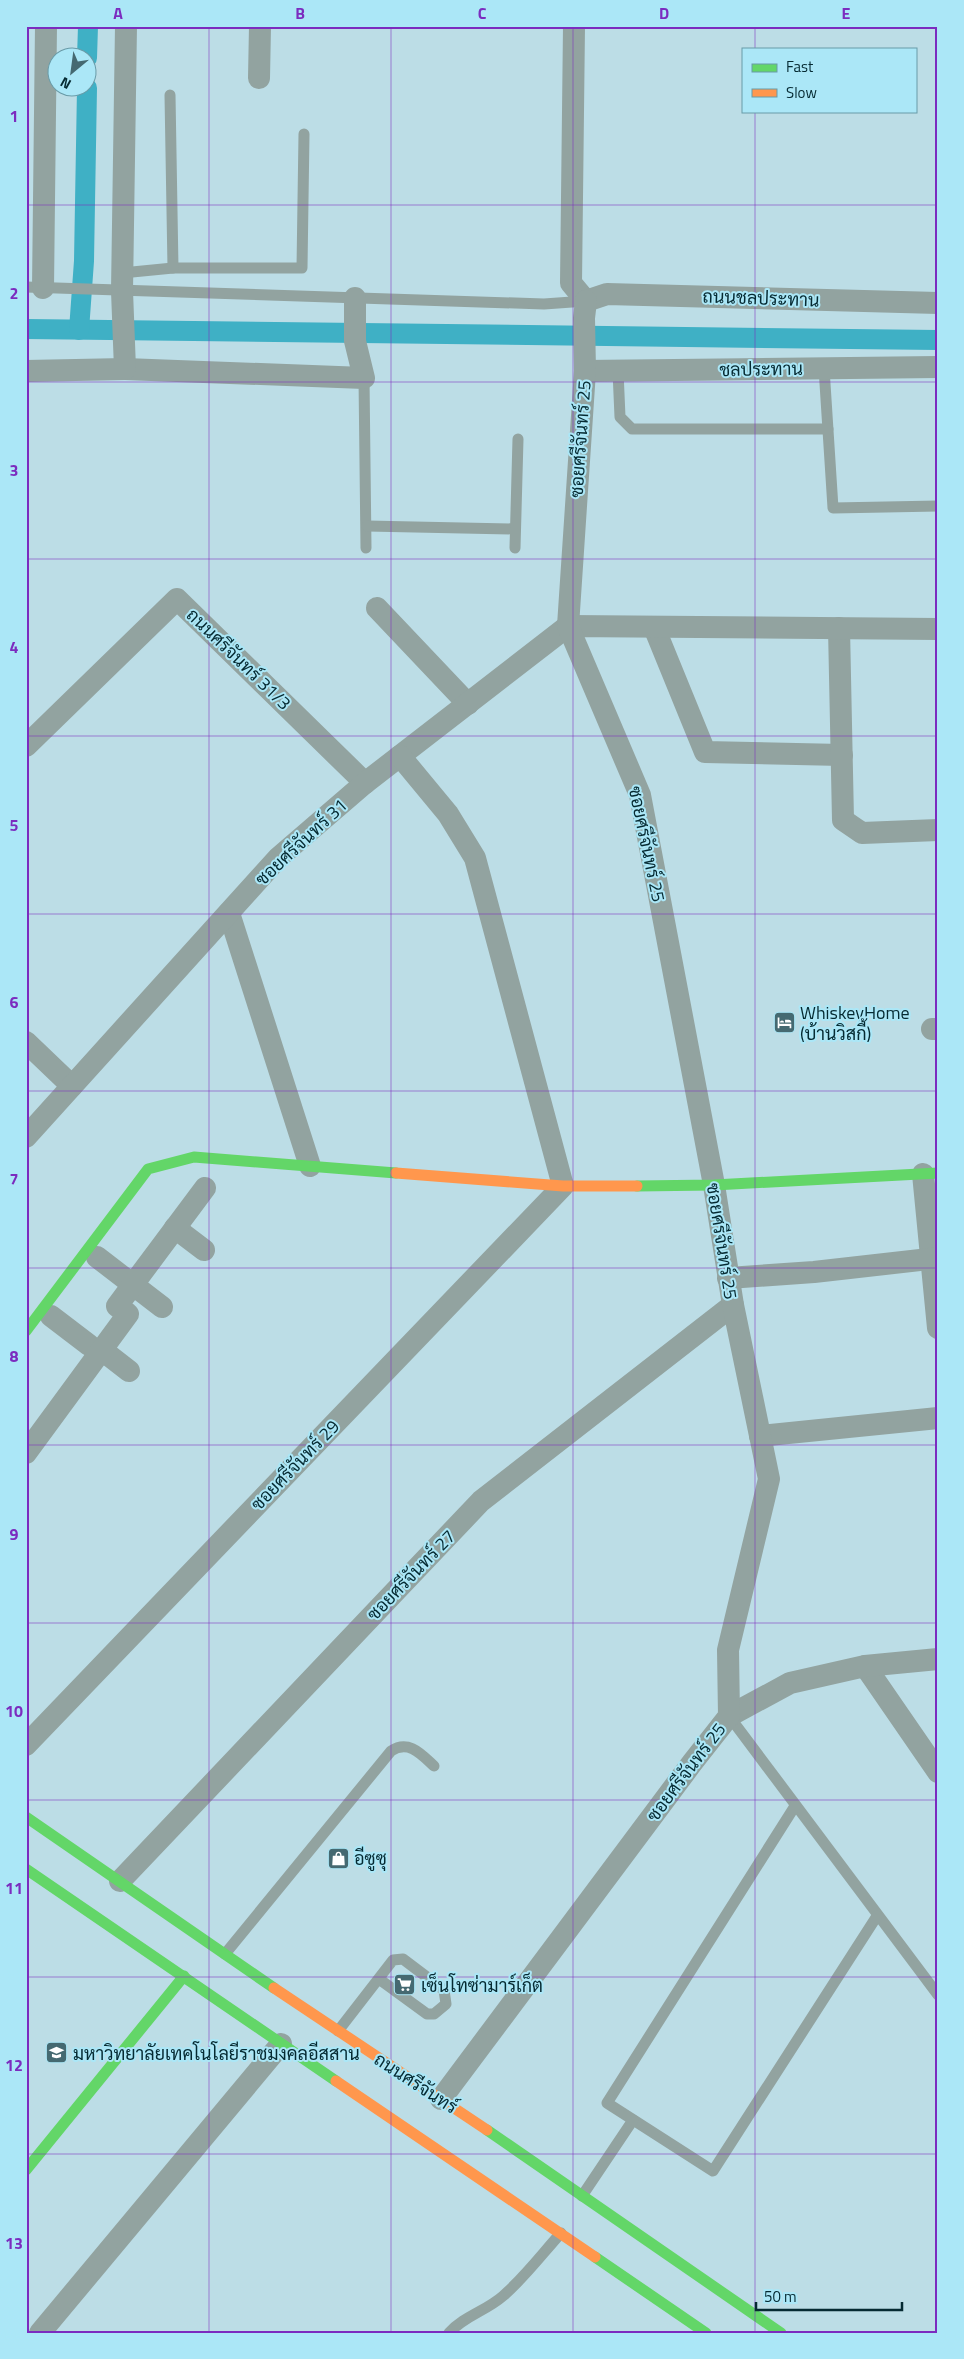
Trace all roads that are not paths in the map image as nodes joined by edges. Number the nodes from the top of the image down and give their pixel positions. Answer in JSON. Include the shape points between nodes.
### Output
{"nodes":[{"id":1,"x":46,"y":26,"type":"edge"},
{"id":2,"x":126,"y":26,"type":"edge"},
{"id":3,"x":260,"y":26,"type":"edge"},
{"id":4,"x":574,"y":26,"type":"edge"},
{"id":5,"x":259,"y":78,"type":"dead end"},
{"id":6,"x":170,"y":95,"type":"dead end"},
{"id":7,"x":304,"y":134,"type":"dead end"},
{"id":8,"x":173,"y":268,"type":"junction"},
{"id":9,"x":115,"y":285,"type":"junction"},
{"id":10,"x":44,"y":288,"type":"edge"},
{"id":11,"x":938,"y":303,"type":"edge"},
{"id":12,"x":355,"y":304,"type":"junction"},
{"id":13,"x":585,"y":310,"type":"junction"},
{"id":14,"x":938,"y":367,"type":"edge"},
{"id":15,"x":824,"y":368,"type":"junction"},
{"id":16,"x":125,"y":369,"type":"junction"},
{"id":17,"x":26,"y":370,"type":"edge"},
{"id":18,"x":585,"y":371,"type":"junction"},
{"id":19,"x":618,"y":371,"type":"junction"},
{"id":20,"x":364,"y":378,"type":"junction"},
{"id":21,"x":828,"y":429,"type":"junction"},
{"id":22,"x":518,"y":439,"type":"dead end"},
{"id":23,"x":938,"y":506,"type":"edge"},
{"id":24,"x":367,"y":526,"type":"junction"},
{"id":25,"x":515,"y":529,"type":"junction"},
{"id":26,"x":366,"y":548,"type":"dead end"},
{"id":27,"x":515,"y":548,"type":"dead end"},
{"id":28,"x":377,"y":608,"type":"dead end"},
{"id":29,"x":568,"y":626,"type":"junction"},
{"id":30,"x":654,"y":627,"type":"junction"},
{"id":31,"x":840,"y":628,"type":"junction"},
{"id":32,"x":938,"y":629,"type":"edge"},
{"id":33,"x":468,"y":704,"type":"junction"},
{"id":34,"x":26,"y":746,"type":"edge"},
{"id":35,"x":842,"y":755,"type":"junction"},
{"id":36,"x":400,"y":756,"type":"junction"},
{"id":37,"x":365,"y":783,"type":"junction"},
{"id":38,"x":938,"y":830,"type":"edge"},
{"id":39,"x":229,"y":913,"type":"junction"},
{"id":40,"x":26,"y":1042,"type":"edge"},
{"id":41,"x":72,"y":1086,"type":"junction"},
{"id":42,"x":26,"y":1137,"type":"edge"},
{"id":43,"x":310,"y":1166,"type":"junction"},
{"id":44,"x":930,"y":1174,"type":"edge"},
{"id":45,"x":714,"y":1185,"type":"junction"},
{"id":46,"x":563,"y":1186,"type":"junction"},
{"id":47,"x":205,"y":1188,"type":"dead end"},
{"id":48,"x":175,"y":1228,"type":"junction"},
{"id":49,"x":204,"y":1250,"type":"dead end"},
{"id":50,"x":97,"y":1257,"type":"dead end"},
{"id":51,"x":934,"y":1258,"type":"edge"},
{"id":52,"x":728,"y":1278,"type":"junction"},
{"id":53,"x":133,"y":1284,"type":"junction"},
{"id":54,"x":733,"y":1305,"type":"junction"},
{"id":55,"x":162,"y":1306,"type":"dead end"},
{"id":56,"x":50,"y":1316,"type":"dead end"},
{"id":57,"x":109,"y":1318,"type":"dead end"},
{"id":58,"x":938,"y":1328,"type":"edge"},
{"id":59,"x":26,"y":1331,"type":"edge"},
{"id":60,"x":95,"y":1347,"type":"junction"},
{"id":61,"x":129,"y":1371,"type":"dead end"},
{"id":62,"x":938,"y":1418,"type":"edge"},
{"id":63,"x":26,"y":1429,"type":"edge"},
{"id":64,"x":760,"y":1436,"type":"junction"},
{"id":65,"x":26,"y":1453,"type":"edge"},
{"id":66,"x":938,"y":1659,"type":"edge"},
{"id":67,"x":865,"y":1666,"type":"junction"},
{"id":68,"x":729,"y":1716,"type":"junction"},
{"id":69,"x":26,"y":1745,"type":"edge"},
{"id":70,"x":434,"y":1766,"type":"dead end"},
{"id":71,"x":938,"y":1772,"type":"edge"},
{"id":72,"x":795,"y":1806,"type":"junction"},
{"id":73,"x":26,"y":1817,"type":"edge"},
{"id":74,"x":26,"y":1869,"type":"edge"},
{"id":75,"x":120,"y":1881,"type":"junction"},
{"id":76,"x":877,"y":1916,"type":"junction"},
{"id":77,"x":224,"y":1954,"type":"junction"},
{"id":78,"x":184,"y":1976,"type":"junction"},
{"id":79,"x":379,"y":1979,"type":"junction"},
{"id":80,"x":938,"y":1995,"type":"edge"},
{"id":81,"x":338,"y":2031,"type":"junction"},
{"id":82,"x":286,"y":2038,"type":"junction"},
{"id":83,"x":441,"y":2098,"type":"junction"},
{"id":84,"x":633,"y":2120,"type":"junction"},
{"id":85,"x":26,"y":2170,"type":"edge"},
{"id":86,"x":582,"y":2196,"type":"junction"},
{"id":87,"x":561,"y":2233,"type":"junction"},
{"id":88,"x":40,"y":2333,"type":"edge"},
{"id":89,"x":449,"y":2333,"type":"edge"},
{"id":90,"x":706,"y":2333,"type":"edge"},
{"id":91,"x":781,"y":2333,"type":"edge"}],
"edges":[{"from":1,"to":10,"type":"street"},
{"from":2,"to":9,"type":"street"},
{"from":3,"to":5,"type":"street"},
{"from":4,"to":13,"type":"street","via":[[572,283]]},
{"from":6,"to":8,"type":"lane"},
{"from":7,"to":8,"type":"lane","via":[[302,268]]},
{"from":8,"to":9,"type":"lane"},
{"from":9,"to":10,"type":"lane"},
{"from":9,"to":12,"type":"lane"},
{"from":9,"to":16,"type":"street","via":[[123,317]]},
{"from":11,"to":13,"type":"street","name":"ถนนชลประทาน","via":[[607,294]]},
{"from":12,"to":13,"type":"lane","via":[[544,304]]},
{"from":12,"to":20,"type":"street","via":[[355,341]]},
{"from":13,"to":18,"type":"street","name":"ซอยศรีจันทร์ 25"},
{"from":14,"to":15,"type":"street","name":"ชลประทาน"},
{"from":15,"to":19,"type":"street","name":"ชลประทาน"},
{"from":15,"to":21,"type":"lane"},
{"from":16,"to":17,"type":"street"},
{"from":16,"to":20,"type":"street"},
{"from":18,"to":19,"type":"street","name":"ชลประทาน"},
{"from":18,"to":29,"type":"street","name":"ซอยศรีจันทร์ 25"},
{"from":19,"to":21,"type":"lane","via":[[620,417],[632,429]]},
{"from":20,"to":24,"type":"lane"},
{"from":21,"to":23,"type":"lane","via":[[833,508]]},
{"from":22,"to":25,"type":"lane"},
{"from":24,"to":25,"type":"lane"},
{"from":24,"to":26,"type":"lane"},
{"from":25,"to":27,"type":"lane"},
{"from":28,"to":33,"type":"street"},
{"from":29,"to":30,"type":"street"},
{"from":29,"to":33,"type":"street","name":"ซอยศรีจันทร์ 31"},
{"from":29,"to":45,"type":"street","name":"ซอยศรีจันทร์ 25","via":[[640,795]]},
{"from":30,"to":31,"type":"street"},
{"from":30,"to":35,"type":"street","via":[[705,752]]},
{"from":31,"to":32,"type":"street"},
{"from":31,"to":35,"type":"street"},
{"from":33,"to":36,"type":"street","name":"ซอยศรีจันทร์ 31"},
{"from":34,"to":37,"type":"street","name":"ถนนศรีจันทร์ 31/3","via":[[177,598]]},
{"from":35,"to":38,"type":"street","via":[[843,820],[862,833]]},
{"from":36,"to":37,"type":"street","name":"ซอยศรีจันทร์ 31"},
{"from":36,"to":46,"type":"street","via":[[448,814],[475,858]]},
{"from":37,"to":39,"type":"street","name":"ซอยศรีจันทร์ 31","via":[[278,858]]},
{"from":39,"to":41,"type":"street","name":"ซอยศรีจันทร์ 31"},
{"from":39,"to":43,"type":"street"},
{"from":40,"to":41,"type":"street"},
{"from":41,"to":42,"type":"street","name":"ซอยศรีจันทร์ 31"},
{"from":43,"to":46,"type":"main road"},
{"from":43,"to":59,"type":"main road","via":[[194,1157],[148,1169]]},
{"from":44,"to":45,"type":"main road"},
{"from":44,"to":51,"type":"street"},
{"from":45,"to":46,"type":"main road"},
{"from":45,"to":52,"type":"street","name":"ซอยศรีจันทร์ 25"},
{"from":46,"to":69,"type":"street","name":"ซอยศรีจันทร์ 29"},
{"from":47,"to":48,"type":"street"},
{"from":48,"to":49,"type":"street"},
{"from":48,"to":53,"type":"street"},
{"from":50,"to":53,"type":"street"},
{"from":51,"to":52,"type":"street"},
{"from":51,"to":58,"type":"street"},
{"from":52,"to":54,"type":"street","name":"ซอยศรีจันทร์ 25"},
{"from":53,"to":55,"type":"street"},
{"from":53,"to":60,"type":"street","via":[[117,1306],[128,1314]]},
{"from":54,"to":64,"type":"street","name":"ซอยศรีจันทร์ 25"},
{"from":54,"to":75,"type":"street","name":"ซอยศรีจันทร์ 27","via":[[481,1501]]},
{"from":56,"to":60,"type":"street"},
{"from":57,"to":60,"type":"street"},
{"from":60,"to":61,"type":"street"},
{"from":60,"to":63,"type":"street"},
{"from":60,"to":65,"type":"street"},
{"from":62,"to":64,"type":"street"},
{"from":64,"to":68,"type":"street","name":"ซอยศรีจันทร์ 25","via":[[769,1479],[728,1650]]},
{"from":66,"to":67,"type":"street"},
{"from":67,"to":68,"type":"street","via":[[790,1683]]},
{"from":67,"to":71,"type":"street"},
{"from":68,"to":72,"type":"lane"},
{"from":68,"to":83,"type":"street","name":"ซอยศรีจันทร์ 25"},
{"from":70,"to":77,"type":"lane","via":[[407,1746],[391,1750]]},
{"from":72,"to":76,"type":"lane"},
{"from":72,"to":84,"type":"lane","via":[[607,2103]]},
{"from":73,"to":75,"type":"main road","name":"ถนนศรีจันทร์"},
{"from":74,"to":78,"type":"main road"},
{"from":75,"to":77,"type":"main road","name":"ถนนศรีจันทร์"},
{"from":76,"to":80,"type":"lane"},
{"from":76,"to":84,"type":"lane","via":[[713,2171]]},
{"from":77,"to":81,"type":"main road","name":"ถนนศรีจันทร์","via":[[305,2015]]},
{"from":78,"to":82,"type":"main road"},
{"from":78,"to":85,"type":"main road"},
{"from":79,"to":79,"type":"lane","via":[[393,1960],[403,1959],[444,1990],[446,2004],[434,2014],[427,2014]]},
{"from":79,"to":81,"type":"lane"},
{"from":81,"to":83,"type":"main road","name":"ถนนศรีจันทร์"},
{"from":82,"to":87,"type":"main road"},
{"from":82,"to":88,"type":"street"},
{"from":83,"to":86,"type":"main road","name":"ถนนศรีจันทร์"},
{"from":84,"to":86,"type":"lane"},
{"from":86,"to":91,"type":"main road","name":"ถนนศรีจันทร์"},
{"from":87,"to":89,"type":"lane","via":[[504,2296],[464,2319]]},
{"from":87,"to":90,"type":"main road"}]}
